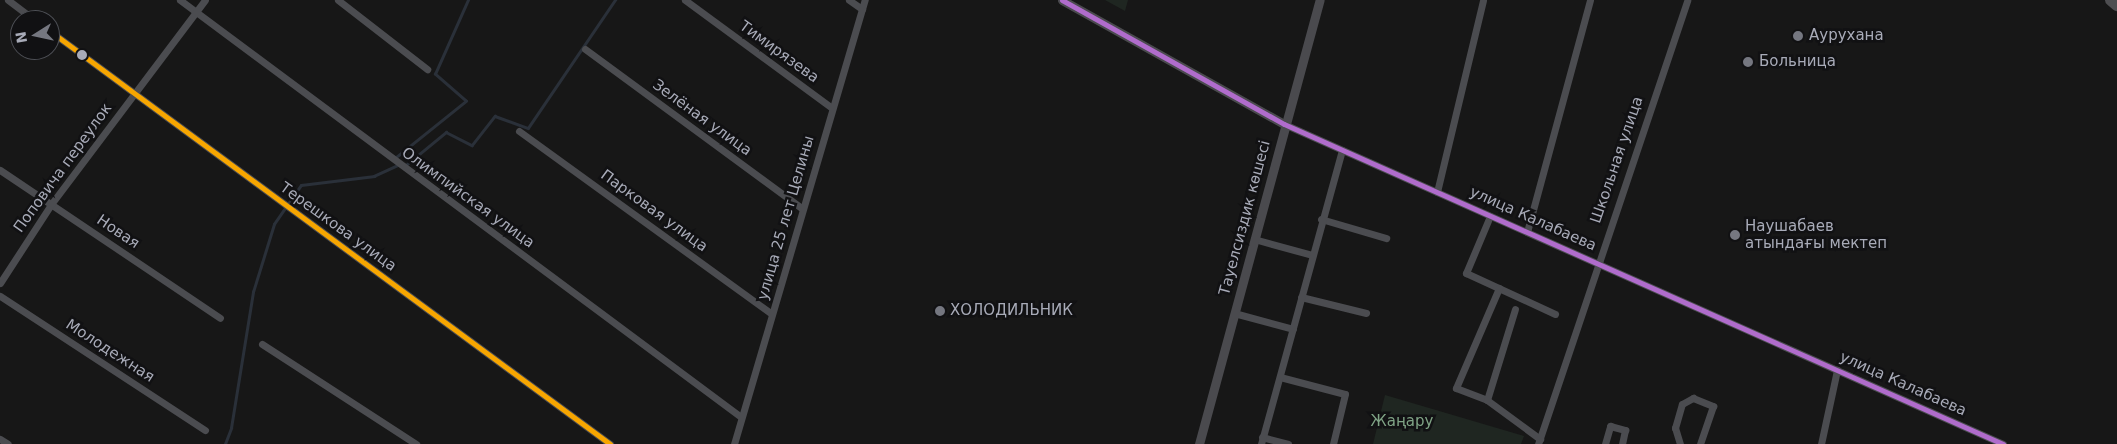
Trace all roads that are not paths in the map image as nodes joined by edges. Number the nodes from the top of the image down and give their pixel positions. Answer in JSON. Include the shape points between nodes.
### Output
{"nodes":[{"id":1,"x":8,"y":0,"type":"edge"},
{"id":2,"x":180,"y":0,"type":"edge"},
{"id":3,"x":205,"y":0,"type":"edge"},
{"id":4,"x":338,"y":0,"type":"edge"},
{"id":5,"x":684,"y":0,"type":"edge"},
{"id":6,"x":849,"y":0,"type":"edge"},
{"id":7,"x":865,"y":0,"type":"edge"},
{"id":8,"x":1062,"y":0,"type":"edge"},
{"id":9,"x":1320,"y":0,"type":"edge"},
{"id":10,"x":1483,"y":0,"type":"edge"},
{"id":11,"x":1590,"y":0,"type":"edge"},
{"id":12,"x":1687,"y":0,"type":"edge"},
{"id":13,"x":2111,"y":0,"type":"edge"},
{"id":14,"x":2117,"y":5,"type":"edge"},
{"id":15,"x":862,"y":9,"type":"junction"},
{"id":16,"x":22,"y":10,"type":"edge"},
{"id":17,"x":197,"y":12,"type":"junction"},
{"id":18,"x":60,"y":38,"type":"edge"},
{"id":19,"x":585,"y":49,"type":"dead end"},
{"id":20,"x":427,"y":69,"type":"dead end"},
{"id":21,"x":134,"y":94,"type":"junction"},
{"id":22,"x":832,"y":108,"type":"junction"},
{"id":23,"x":1284,"y":124,"type":"junction"},
{"id":24,"x":519,"y":131,"type":"dead end"},
{"id":25,"x":1342,"y":150,"type":"junction"},
{"id":26,"x":0,"y":170,"type":"edge"},
{"id":27,"x":1437,"y":192,"type":"junction"},
{"id":28,"x":52,"y":203,"type":"junction"},
{"id":29,"x":804,"y":209,"type":"junction"},
{"id":30,"x":1490,"y":216,"type":"junction"},
{"id":31,"x":1321,"y":219,"type":"junction"},
{"id":32,"x":1526,"y":232,"type":"junction"},
{"id":33,"x":1386,"y":238,"type":"dead end"},
{"id":34,"x":1254,"y":239,"type":"junction"},
{"id":35,"x":1312,"y":255,"type":"junction"},
{"id":36,"x":1596,"y":262,"type":"junction"},
{"id":37,"x":0,"y":283,"type":"edge"},
{"id":38,"x":1499,"y":288,"type":"junction"},
{"id":39,"x":0,"y":296,"type":"edge"},
{"id":40,"x":1301,"y":297,"type":"junction"},
{"id":41,"x":1516,"y":309,"type":"dead end"},
{"id":42,"x":1234,"y":313,"type":"junction"},
{"id":43,"x":1366,"y":313,"type":"dead end"},
{"id":44,"x":772,"y":314,"type":"junction"},
{"id":45,"x":1555,"y":314,"type":"dead end"},
{"id":46,"x":220,"y":318,"type":"dead end"},
{"id":47,"x":1293,"y":329,"type":"junction"},
{"id":48,"x":262,"y":344,"type":"dead end"},
{"id":49,"x":1837,"y":370,"type":"junction"},
{"id":50,"x":1280,"y":377,"type":"junction"},
{"id":51,"x":1487,"y":400,"type":"junction"},
{"id":52,"x":741,"y":417,"type":"junction"},
{"id":53,"x":205,"y":430,"type":"dead end"},
{"id":54,"x":0,"y":439,"type":"edge"},
{"id":55,"x":1261,"y":440,"type":"edge"},
{"id":56,"x":1539,"y":441,"type":"edge"},
{"id":57,"x":8,"y":444,"type":"edge"},
{"id":58,"x":416,"y":444,"type":"edge"},
{"id":59,"x":610,"y":444,"type":"edge"},
{"id":60,"x":734,"y":444,"type":"edge"},
{"id":61,"x":1199,"y":444,"type":"edge"},
{"id":62,"x":1288,"y":444,"type":"edge"},
{"id":63,"x":1333,"y":444,"type":"edge"},
{"id":64,"x":1605,"y":444,"type":"edge"},
{"id":65,"x":1622,"y":444,"type":"edge"},
{"id":66,"x":1680,"y":444,"type":"edge"},
{"id":67,"x":1700,"y":444,"type":"edge"},
{"id":68,"x":1821,"y":444,"type":"edge"},
{"id":69,"x":2003,"y":444,"type":"edge"}],
"edges":[{"from":1,"to":16,"type":"street"},
{"from":2,"to":17,"type":"street","name":"Олимпийская улица"},
{"from":3,"to":17,"type":"street","name":"Поповича переулок"},
{"from":4,"to":20,"type":"street"},
{"from":5,"to":22,"type":"street","name":"Тимирязева"},
{"from":6,"to":15,"type":"street"},
{"from":7,"to":15,"type":"street","name":"улица 25 лет Целины"},
{"from":8,"to":23,"type":"street","name":"улица Калабаева"},
{"from":9,"to":23,"type":"street","name":"Тауелсиздик көшесі"},
{"from":10,"to":27,"type":"street"},
{"from":11,"to":32,"type":"street"},
{"from":12,"to":36,"type":"street","name":"Школьная улица"},
{"from":13,"to":14,"type":"highway"},
{"from":15,"to":22,"type":"street","name":"улица 25 лет Целины"},
{"from":17,"to":21,"type":"street","name":"Поповича переулок"},
{"from":17,"to":52,"type":"street","name":"Олимпийская улица"},
{"from":18,"to":21,"type":"street","name":"Терешкова улица"},
{"from":19,"to":29,"type":"street","name":"Зелёная улица"},
{"from":21,"to":28,"type":"street","name":"Поповича переулок"},
{"from":21,"to":59,"type":"street","name":"Терешкова улица"},
{"from":22,"to":29,"type":"street","name":"улица 25 лет Целины"},
{"from":23,"to":25,"type":"street","name":"улица Калабаева"},
{"from":23,"to":34,"type":"street","name":"Тауелсиздик көшесі"},
{"from":24,"to":44,"type":"street","name":"Парковая улица"},
{"from":25,"to":27,"type":"street","name":"улица Калабаева"},
{"from":25,"to":31,"type":"street"},
{"from":26,"to":28,"type":"street","name":"Новая"},
{"from":27,"to":30,"type":"street","name":"улица Калабаева"},
{"from":28,"to":37,"type":"street","name":"Поповича переулок"},
{"from":28,"to":46,"type":"street","name":"Новая"},
{"from":29,"to":44,"type":"street","name":"улица 25 лет Целины"},
{"from":30,"to":32,"type":"street","name":"улица Калабаева"},
{"from":30,"to":38,"type":"street","via":[[1466,273]]},
{"from":31,"to":33,"type":"street"},
{"from":31,"to":35,"type":"street"},
{"from":32,"to":36,"type":"street","name":"улица Калабаева"},
{"from":34,"to":35,"type":"street"},
{"from":34,"to":42,"type":"street","name":"Тауелсиздик көшесі"},
{"from":35,"to":40,"type":"street"},
{"from":36,"to":49,"type":"street","name":"улица Калабаева"},
{"from":36,"to":56,"type":"street","name":"Школьная улица"},
{"from":38,"to":45,"type":"street"},
{"from":38,"to":51,"type":"street","via":[[1456,388]]},
{"from":39,"to":53,"type":"street","name":"Молодежная"},
{"from":40,"to":43,"type":"street"},
{"from":40,"to":47,"type":"street"},
{"from":41,"to":51,"type":"street"},
{"from":42,"to":47,"type":"street"},
{"from":42,"to":61,"type":"street","name":"Тауелсиздик көшесі"},
{"from":44,"to":52,"type":"street","name":"улица 25 лет Целины"},
{"from":47,"to":50,"type":"street"},
{"from":48,"to":58,"type":"street"},
{"from":49,"to":68,"type":"street"},
{"from":49,"to":69,"type":"street","name":"улица Калабаева"},
{"from":50,"to":55,"type":"street"},
{"from":50,"to":63,"type":"street","via":[[1345,394]]},
{"from":51,"to":56,"type":"street"},
{"from":52,"to":60,"type":"street","name":"улица 25 лет Целины"},
{"from":54,"to":57,"type":"street"},
{"from":55,"to":62,"type":"street"},
{"from":64,"to":65,"type":"street","via":[[1610,426],[1625,430]]},
{"from":66,"to":67,"type":"street","via":[[1675,428],[1682,404],[1693,398],[1713,406]]}]}
